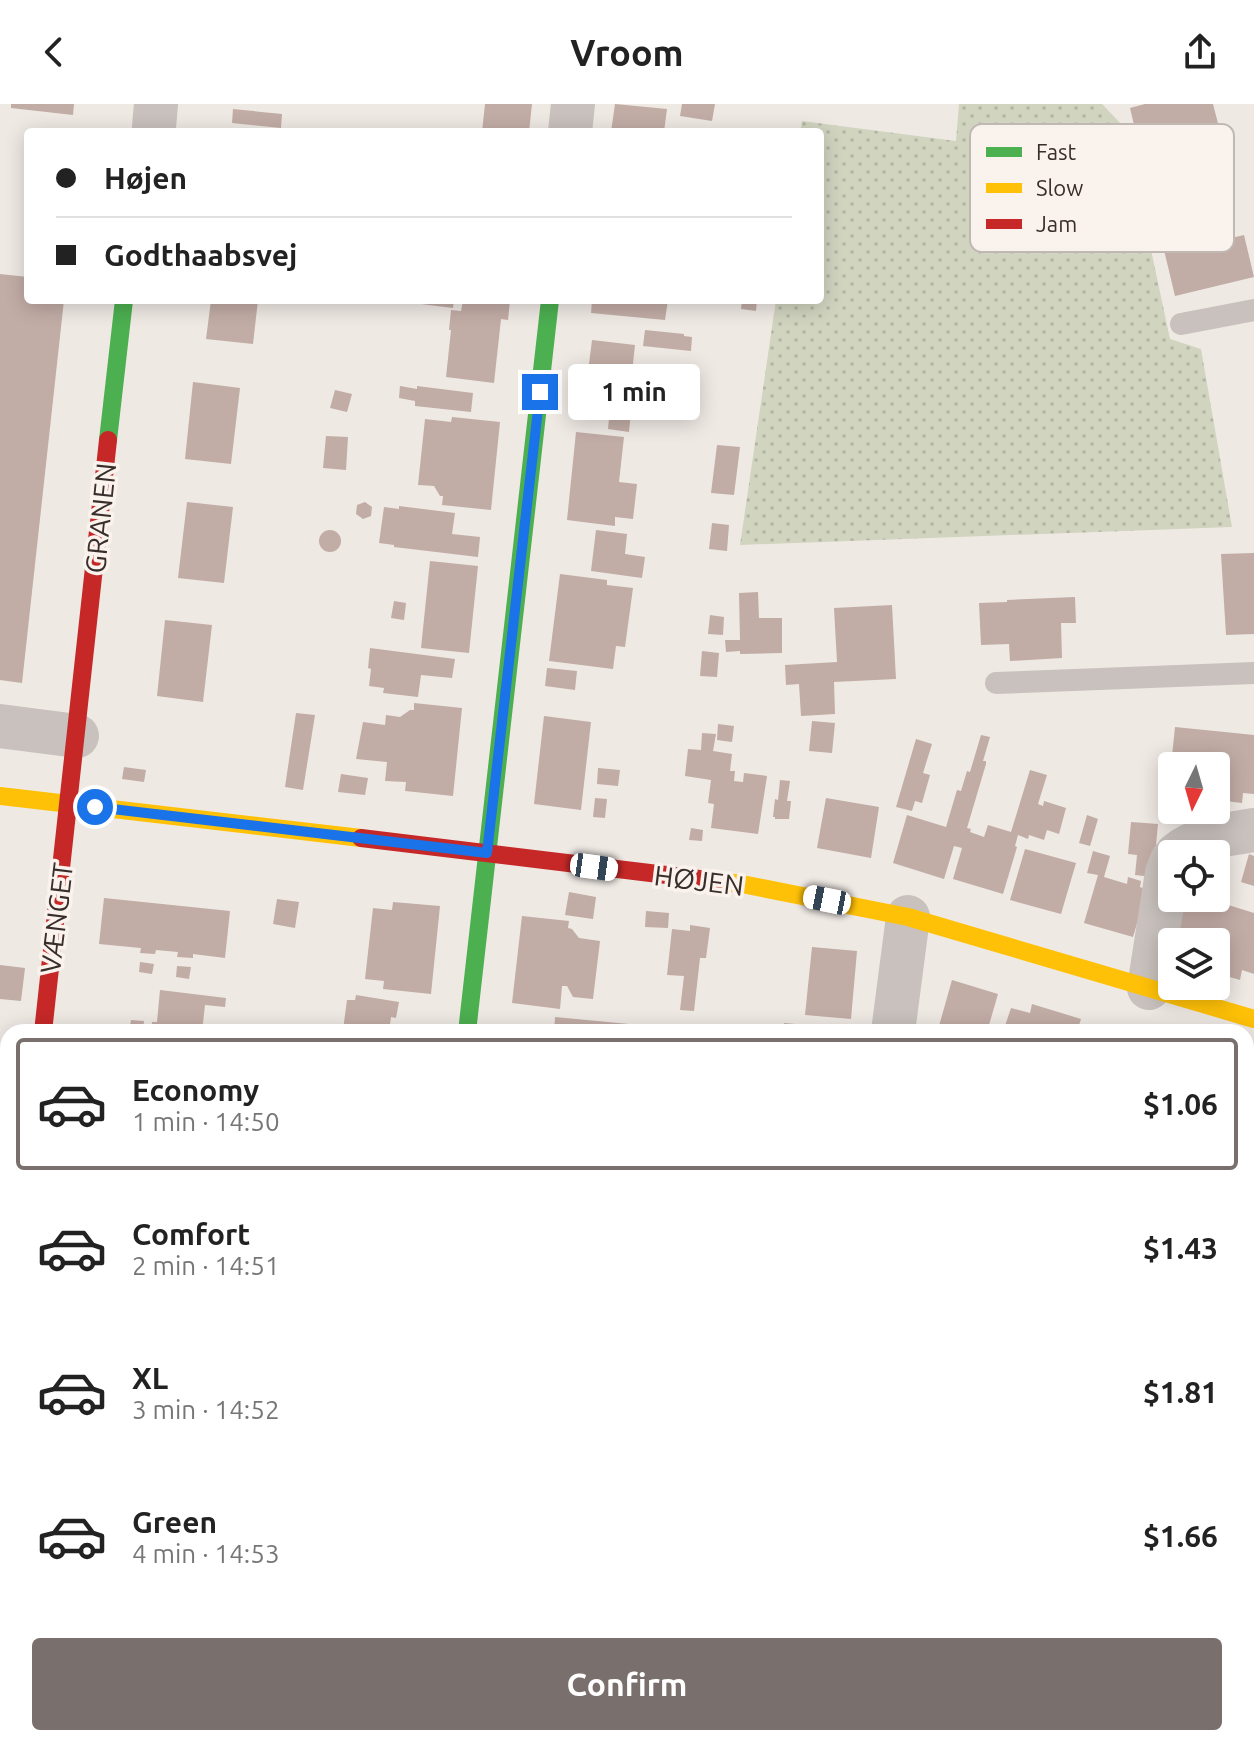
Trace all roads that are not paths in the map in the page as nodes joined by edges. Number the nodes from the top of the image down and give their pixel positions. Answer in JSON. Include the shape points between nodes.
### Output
{"nodes":[{"id":1,"x":573,"y":104,"type":"edge"},
{"id":2,"x":570,"y":128,"type":"edge"},
{"id":3,"x":124,"y":304,"type":"edge"},
{"id":4,"x":550,"y":304,"type":"edge"},
{"id":5,"x":1254,"y":310,"type":"edge"},
{"id":6,"x":1181,"y":324,"type":"dead end"},
{"id":7,"x":1254,"y":673,"type":"edge"},
{"id":8,"x":996,"y":683,"type":"dead end"},
{"id":9,"x":0,"y":726,"type":"edge"},
{"id":10,"x":77,"y":736,"type":"junction"},
{"id":11,"x":0,"y":796,"type":"edge"},
{"id":12,"x":70,"y":804,"type":"junction"},
{"id":13,"x":1254,"y":830,"type":"edge"},
{"id":14,"x":1201,"y":840,"type":"edge"},
{"id":15,"x":487,"y":853,"type":"junction"},
{"id":16,"x":1161,"y":912,"type":"edge"},
{"id":17,"x":908,"y":917,"type":"junction"},
{"id":18,"x":1149,"y":988,"type":"junction"},
{"id":19,"x":1254,"y":1019,"type":"edge"},
{"id":20,"x":44,"y":1024,"type":"edge"},
{"id":21,"x":468,"y":1024,"type":"edge"},
{"id":22,"x":894,"y":1024,"type":"edge"}],
"edges":[{"from":1,"to":2,"type":"street"},
{"from":3,"to":10,"type":"street","name":"GRANEN"},
{"from":4,"to":15,"type":"street"},
{"from":5,"to":6,"type":"lane"},
{"from":7,"to":8,"type":"lane"},
{"from":9,"to":10,"type":"street"},
{"from":10,"to":12,"type":"street","name":"GRANEN"},
{"from":11,"to":12,"type":"street","name":"HØJEN"},
{"from":12,"to":15,"type":"street","name":"HØJEN"},
{"from":12,"to":20,"type":"street","name":"VÆNGET"},
{"from":13,"to":14,"type":"street"},
{"from":15,"to":17,"type":"street","name":"HØJEN","via":[[742,884]]},
{"from":15,"to":21,"type":"street"},
{"from":16,"to":18,"type":"street"},
{"from":17,"to":18,"type":"street","name":"HØJEN"},
{"from":17,"to":22,"type":"street"},
{"from":18,"to":19,"type":"street","name":"HØJEN"}]}
